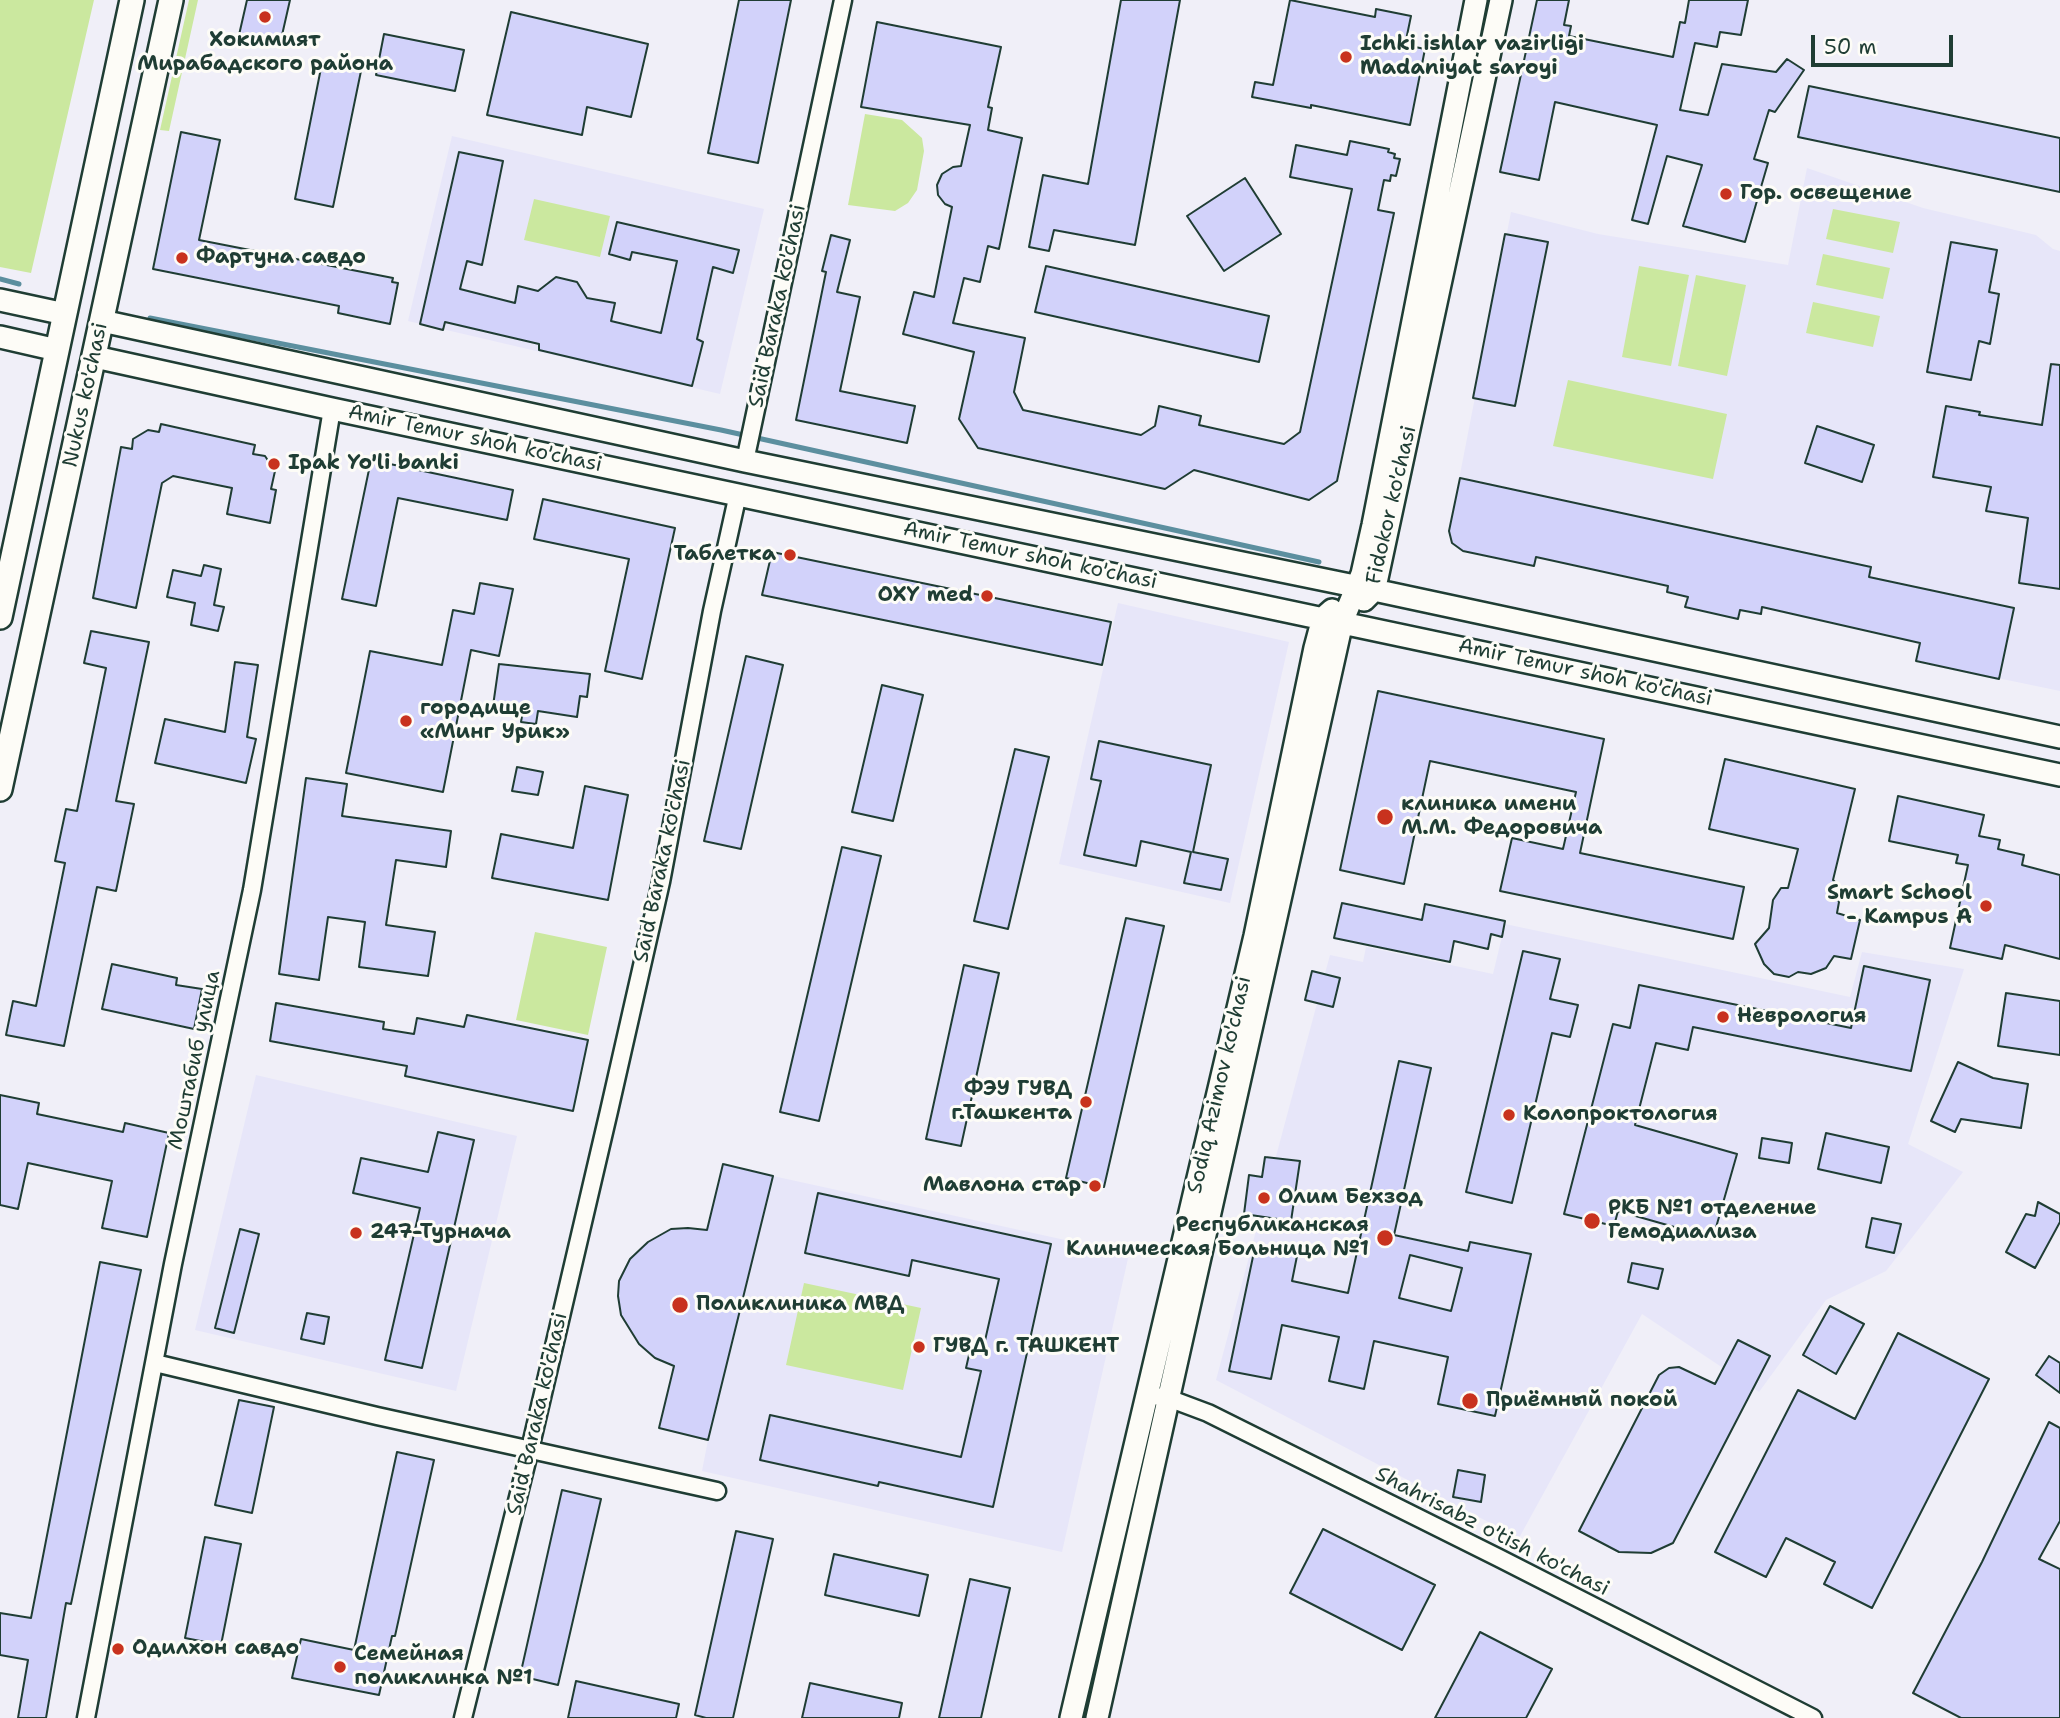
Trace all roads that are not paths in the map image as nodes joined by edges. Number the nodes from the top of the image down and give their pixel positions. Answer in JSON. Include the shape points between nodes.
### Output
{"nodes":[{"id":1,"x":132,"y":0,"type":"edge"},
{"id":2,"x":171,"y":0,"type":"edge"},
{"id":3,"x":843,"y":0,"type":"edge"},
{"id":4,"x":1476,"y":0,"type":"edge"},
{"id":5,"x":1501,"y":0,"type":"edge"},
{"id":6,"x":0,"y":300,"type":"edge"},
{"id":7,"x":65,"y":314,"type":"junction"},
{"id":8,"x":102,"y":321,"type":"junction"},
{"id":9,"x":0,"y":337,"type":"edge"},
{"id":10,"x":58,"y":350,"type":"junction"},
{"id":11,"x":95,"y":357,"type":"junction"},
{"id":12,"x":340,"y":372,"type":"junction"},
{"id":13,"x":332,"y":409,"type":"junction"},
{"id":14,"x":745,"y":461,"type":"junction"},
{"id":15,"x":738,"y":494,"type":"junction"},
{"id":16,"x":1365,"y":589,"type":"junction"},
{"id":17,"x":0,"y":617,"type":"edge"},
{"id":18,"x":1333,"y":620,"type":"junction"},
{"id":19,"x":2060,"y":737,"type":"edge"},
{"id":20,"x":2060,"y":775,"type":"edge"},
{"id":21,"x":0,"y":789,"type":"edge"},
{"id":22,"x":155,"y":1363,"type":"junction"},
{"id":23,"x":1158,"y":1396,"type":"junction"},
{"id":24,"x":530,"y":1449,"type":"junction"},
{"id":25,"x":717,"y":1491,"type":"dead end"},
{"id":26,"x":86,"y":1718,"type":"edge"},
{"id":27,"x":463,"y":1718,"type":"edge"},
{"id":28,"x":1071,"y":1718,"type":"edge"},
{"id":29,"x":1097,"y":1718,"type":"edge"},
{"id":30,"x":1813,"y":1718,"type":"edge"}],
"edges":[{"from":1,"to":7,"type":"main road","name":"Nukus ko'chasi"},
{"from":2,"to":8,"type":"main road","name":"Nukus ko'chasi"},
{"from":3,"to":14,"type":"street","name":"Said Baraka ko'chasi"},
{"from":4,"to":16,"type":"main road","name":"Fidokor ko'chasi","via":[[1362,574]]},
{"from":5,"to":16,"type":"main road","name":"Fidokor ko'chasi","via":[[1406,449]]},
{"from":6,"to":7,"type":"main road","name":"Amir Temur shoh ko'chasi"},
{"from":7,"to":8,"type":"main road","name":"Amir Temur shoh ko'chasi"},
{"from":7,"to":10,"type":"main road","name":"Nukus ko'chasi"},
{"from":8,"to":11,"type":"main road","name":"Nukus ko'chasi"},
{"from":8,"to":12,"type":"main road","name":"Amir Temur shoh ko'chasi"},
{"from":9,"to":10,"type":"main road","name":"Amir Temur shoh ko'chasi"},
{"from":10,"to":11,"type":"main road","name":"Amir Temur shoh ko'chasi"},
{"from":10,"to":17,"type":"main road","name":"Nukus ko'chasi"},
{"from":11,"to":13,"type":"main road","name":"Amir Temur shoh ko'chasi"},
{"from":11,"to":21,"type":"main road","name":"Nukus ko'chasi"},
{"from":12,"to":13,"type":"main road"},
{"from":12,"to":14,"type":"main road","name":"Amir Temur shoh ko'chasi"},
{"from":13,"to":15,"type":"main road","name":"Amir Temur shoh ko'chasi"},
{"from":13,"to":22,"type":"street","name":"Моштабиб улица","via":[[252,890]]},
{"from":14,"to":15,"type":"main road","name":"Said Baraka ko'chasi"},
{"from":14,"to":16,"type":"main road","name":"Amir Temur shoh ko'chasi"},
{"from":15,"to":18,"type":"main road","name":"Amir Temur shoh ko'chasi"},
{"from":15,"to":24,"type":"street","name":"Said Baraka ko'chasi","via":[[661,882]]},
{"from":16,"to":18,"type":"main road","name":"Fidokor ko'chasi"},
{"from":16,"to":19,"type":"main road","name":"Amir Temur shoh ko'chasi"},
{"from":18,"to":20,"type":"main road","name":"Amir Temur shoh ko'chasi"},
{"from":18,"to":23,"type":"main road","name":"Sodiq Azimov ko'chasi","via":[[1295,739],[1197,1227]]},
{"from":22,"to":24,"type":"street"},
{"from":22,"to":26,"type":"street","name":"Моштабиб улица"},
{"from":23,"to":28,"type":"main road","name":"Sodiq Azimov ko'chasi"},
{"from":23,"to":29,"type":"main road","name":"Sodiq Azimov ko'chasi"},
{"from":23,"to":30,"type":"street","name":"Shahrisabz o'tish ko'chasi","via":[[1208,1413]]},
{"from":24,"to":25,"type":"street"},
{"from":24,"to":27,"type":"street","name":"Said Baraka ko'chasi"}]}
